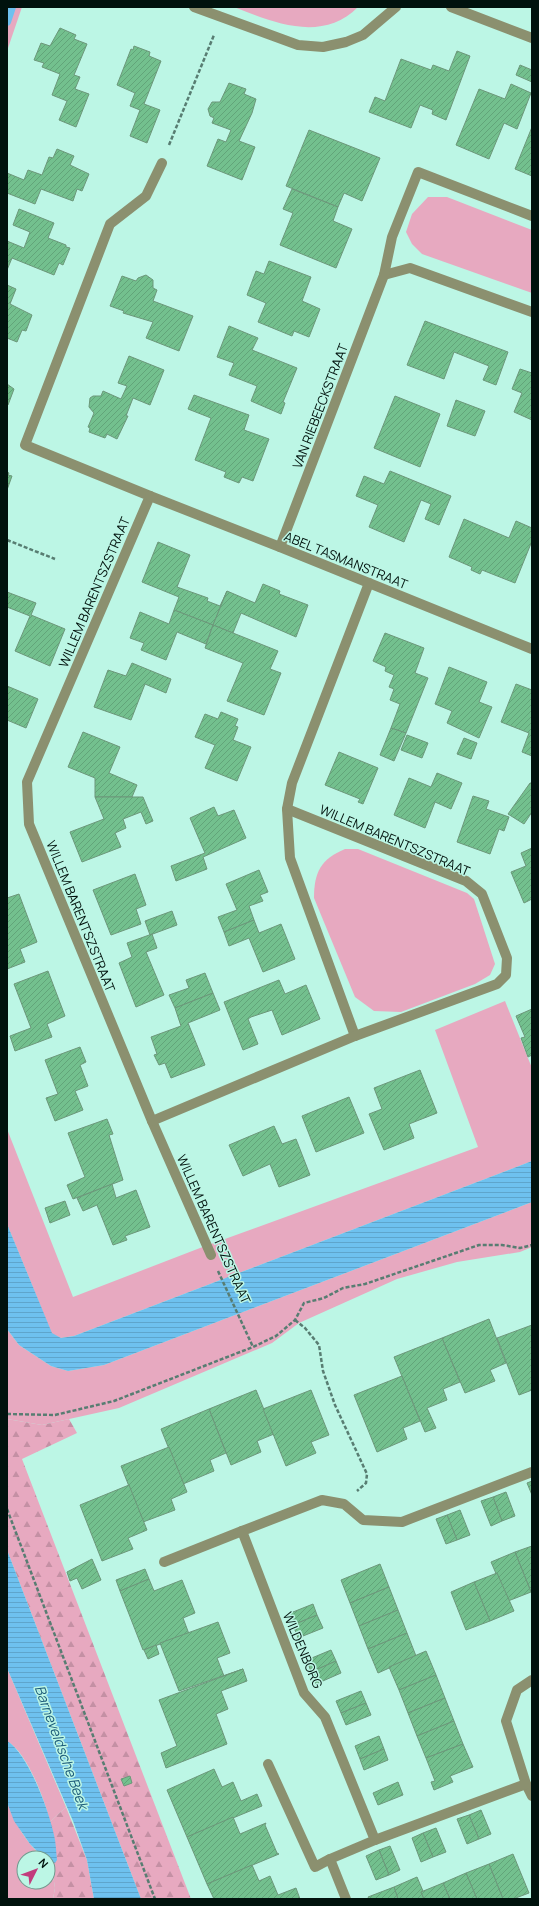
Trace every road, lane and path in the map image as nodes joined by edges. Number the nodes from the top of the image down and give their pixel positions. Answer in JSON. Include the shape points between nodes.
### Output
{"nodes":[{"id":1,"x":194,"y":7,"type":"edge"},
{"id":2,"x":396,"y":7,"type":"edge"},
{"id":3,"x":452,"y":7,"type":"edge"},
{"id":4,"x":221,"y":18,"type":"junction"},
{"id":5,"x":532,"y":38,"type":"edge"},
{"id":6,"x":162,"y":163,"type":"joint"},
{"id":7,"x":532,"y":216,"type":"edge"},
{"id":8,"x":384,"y":275,"type":"junction"},
{"id":9,"x":532,"y":312,"type":"edge"},
{"id":10,"x":150,"y":496,"type":"junction"},
{"id":11,"x":7,"y":540,"type":"edge"},
{"id":12,"x":280,"y":547,"type":"junction"},
{"id":13,"x":55,"y":559,"type":"dead end"},
{"id":14,"x":369,"y":583,"type":"junction"},
{"id":15,"x":532,"y":649,"type":"edge"},
{"id":16,"x":287,"y":809,"type":"junction"},
{"id":17,"x":355,"y":1036,"type":"junction"},
{"id":18,"x":152,"y":1121,"type":"junction"},
{"id":19,"x":532,"y":1246,"type":"edge"},
{"id":20,"x":211,"y":1255,"type":"joint"},
{"id":21,"x":295,"y":1320,"type":"junction"},
{"id":22,"x":253,"y":1347,"type":"junction"},
{"id":23,"x":7,"y":1414,"type":"edge"},
{"id":24,"x":532,"y":1472,"type":"edge"},
{"id":25,"x":344,"y":1504,"type":"junction"},
{"id":26,"x":7,"y":1509,"type":"edge"},
{"id":27,"x":242,"y":1531,"type":"junction"},
{"id":28,"x":164,"y":1562,"type":"dead end"},
{"id":29,"x":532,"y":1680,"type":"edge"},
{"id":30,"x":268,"y":1764,"type":"dead end"},
{"id":31,"x":526,"y":1784,"type":"junction"},
{"id":32,"x":532,"y":1796,"type":"edge"},
{"id":33,"x":375,"y":1840,"type":"junction"},
{"id":34,"x":330,"y":1859,"type":"junction"},
{"id":35,"x":155,"y":1899,"type":"edge"},
{"id":36,"x":346,"y":1899,"type":"edge"}],
"edges":[{"from":1,"to":4,"type":"street"},
{"from":2,"to":4,"type":"street","via":[[363,35],[323,47],[298,45]]},
{"from":3,"to":5,"type":"street"},
{"from":4,"to":6,"type":"path"},
{"from":6,"to":10,"type":"street","via":[[146,196],[110,224],[25,445]]},
{"from":7,"to":8,"type":"street","name":"VAN RIEBEECKSTRAAT","via":[[418,172],[392,237]]},
{"from":8,"to":9,"type":"street","via":[[410,268]]},
{"from":8,"to":12,"type":"street","name":"VAN RIEBEECKSTRAAT"},
{"from":10,"to":12,"type":"street","name":"ABEL TASMANSTRAAT"},
{"from":10,"to":18,"type":"street","name":"WILLEM BARENTSZSTRAAT","via":[[27,782],[29,824]]},
{"from":11,"to":13,"type":"path"},
{"from":12,"to":14,"type":"street","name":"ABEL TASMANSTRAAT"},
{"from":14,"to":15,"type":"street","name":"ABEL TASMANSTRAAT"},
{"from":14,"to":16,"type":"street","via":[[292,783]]},
{"from":16,"to":17,"type":"street","via":[[290,858]]},
{"from":16,"to":17,"type":"street","name":"WILLEM BARENTSZSTRAAT","via":[[466,881],[482,894],[507,958],[506,975],[497,984]]},
{"from":17,"to":18,"type":"street","name":"WILLEM BARENTSZSTRAAT"},
{"from":18,"to":20,"type":"street","name":"WILLEM BARENTSZSTRAAT"},
{"from":19,"to":21,"type":"path","via":[[520,1248],[478,1245],[439,1257],[304,1303]]},
{"from":20,"to":22,"type":"path","name":"WILLEM BARENTSZSTRAAT"},
{"from":21,"to":22,"type":"path","via":[[276,1336]]},
{"from":21,"to":25,"type":"path","via":[[319,1345],[323,1371],[335,1405],[367,1474],[366,1483]]},
{"from":22,"to":23,"type":"path","via":[[114,1401],[55,1415]]},
{"from":24,"to":25,"type":"street","via":[[402,1522],[363,1520]]},
{"from":25,"to":27,"type":"street","via":[[322,1500]]},
{"from":26,"to":35,"type":"path"},
{"from":27,"to":28,"type":"street"},
{"from":27,"to":33,"type":"street","name":"WILDENBORG","via":[[304,1692],[325,1717]]},
{"from":29,"to":31,"type":"street","via":[[517,1690],[506,1721]]},
{"from":30,"to":34,"type":"street","via":[[315,1867]]},
{"from":31,"to":32,"type":"street"},
{"from":31,"to":33,"type":"street"},
{"from":33,"to":34,"type":"street"},
{"from":34,"to":36,"type":"street"}]}
